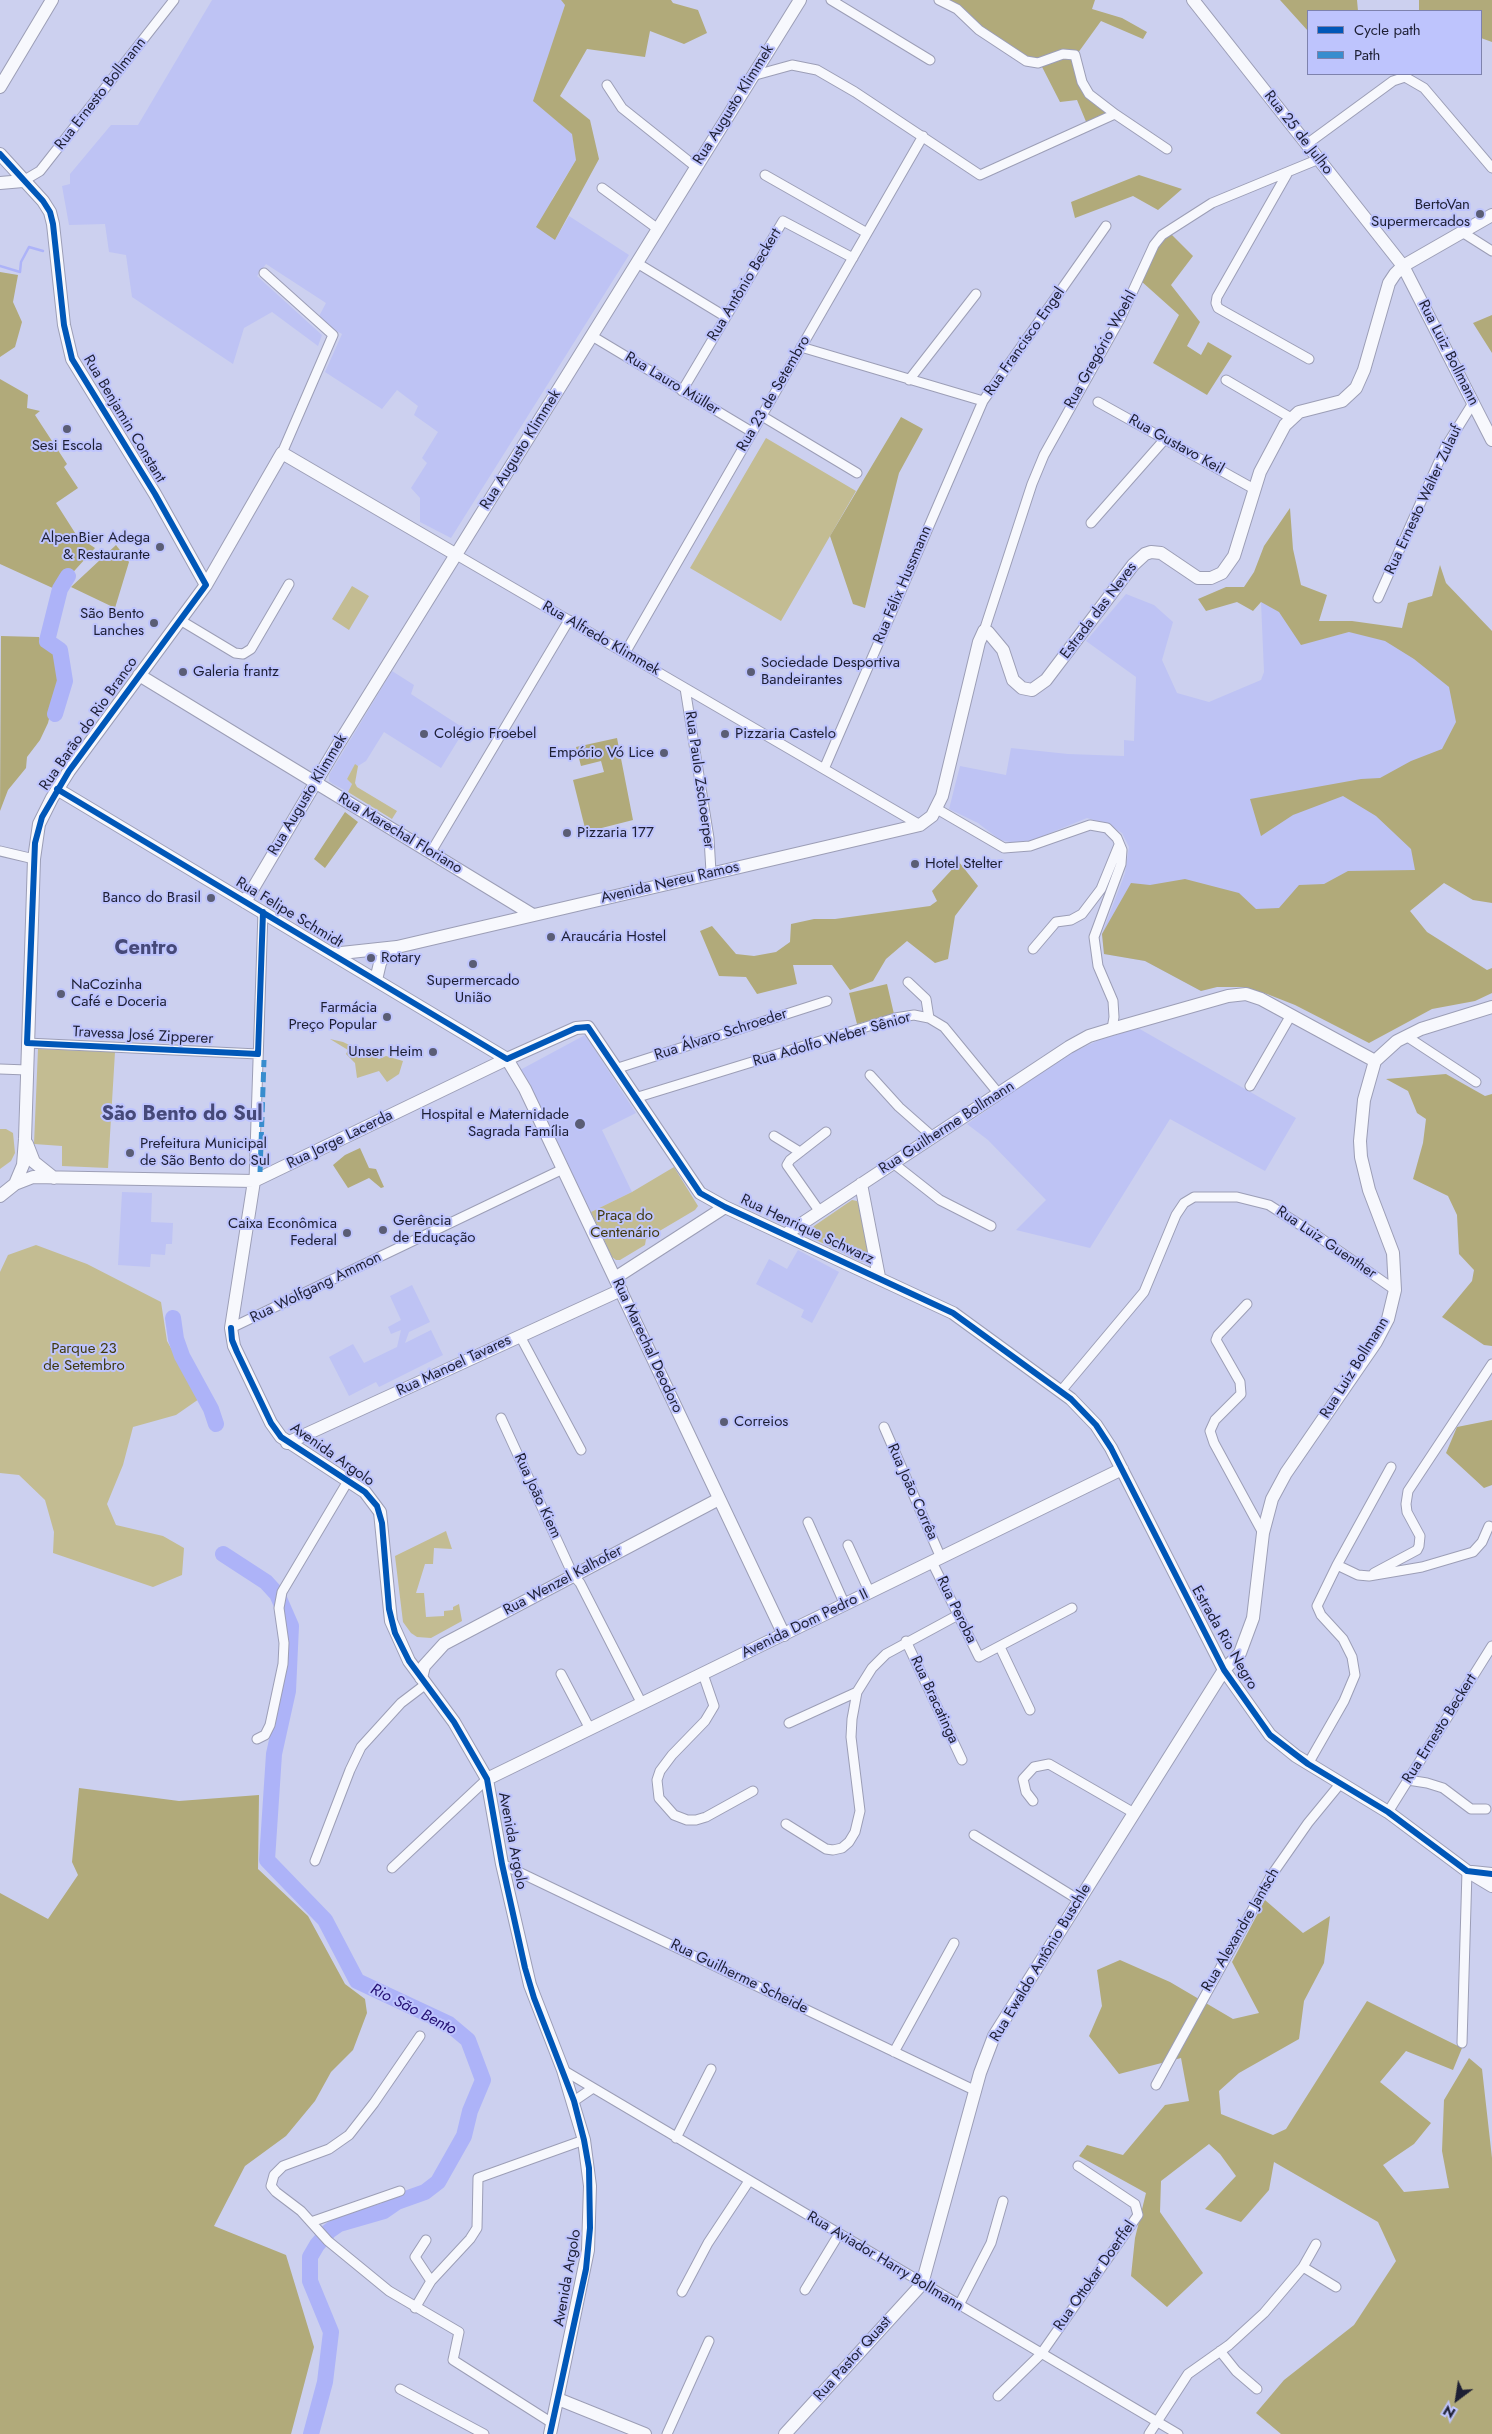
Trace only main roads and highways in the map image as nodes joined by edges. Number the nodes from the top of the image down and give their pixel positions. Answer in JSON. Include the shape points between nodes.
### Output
{"nodes":[{"id":1,"x":52,"y":0,"type":"edge"},
{"id":2,"x":800,"y":0,"type":"edge"},
{"id":3,"x":1193,"y":0,"type":"edge"},
{"id":4,"x":0,"y":87,"type":"edge"},
{"id":5,"x":0,"y":154,"type":"edge"},
{"id":6,"x":23,"y":181,"type":"junction"},
{"id":7,"x":0,"y":183,"type":"edge"},
{"id":8,"x":1492,"y":215,"type":"edge"},
{"id":9,"x":1403,"y":266,"type":"junction"},
{"id":10,"x":1492,"y":440,"type":"edge"},
{"id":11,"x":282,"y":453,"type":"joint"},
{"id":12,"x":455,"y":554,"type":"junction"},
{"id":13,"x":206,"y":585,"type":"junction"},
{"id":14,"x":139,"y":675,"type":"junction"},
{"id":15,"x":315,"y":782,"type":"junction"},
{"id":16,"x":57,"y":789,"type":"junction"},
{"id":17,"x":937,"y":809,"type":"joint"},
{"id":18,"x":245,"y":902,"type":"junction"},
{"id":19,"x":533,"y":915,"type":"junction"},
{"id":20,"x":397,"y":946,"type":"junction"},
{"id":21,"x":332,"y":954,"type":"junction"},
{"id":22,"x":376,"y":980,"type":"junction"},
{"id":23,"x":1492,"y":1007,"type":"edge"},
{"id":24,"x":507,"y":1058,"type":"junction"},
{"id":25,"x":1375,"y":1061,"type":"junction"},
{"id":26,"x":26,"y":1139,"type":"junction"},
{"id":27,"x":54,"y":1178,"type":"junction"},
{"id":28,"x":254,"y":1181,"type":"junction"},
{"id":29,"x":15,"y":1184,"type":"junction"},
{"id":30,"x":861,"y":1184,"type":"junction"},
{"id":31,"x":0,"y":1196,"type":"edge"},
{"id":32,"x":725,"y":1207,"type":"junction"},
{"id":33,"x":786,"y":1234,"type":"junction"},
{"id":34,"x":879,"y":1277,"type":"junction"},
{"id":35,"x":615,"y":1278,"type":"junction"},
{"id":36,"x":620,"y":1290,"type":"junction"},
{"id":37,"x":287,"y":1443,"type":"junction"},
{"id":38,"x":1122,"y":1469,"type":"junction"},
{"id":39,"x":719,"y":1498,"type":"junction"},
{"id":40,"x":784,"y":1635,"type":"junction"},
{"id":41,"x":1224,"y":1670,"type":"junction"},
{"id":42,"x":424,"y":1681,"type":"junction"},
{"id":43,"x":487,"y":1779,"type":"junction"},
{"id":44,"x":1492,"y":1883,"type":"edge"},
{"id":45,"x":922,"y":2284,"type":"joint"},
{"id":46,"x":558,"y":2399,"type":"junction"},
{"id":47,"x":551,"y":2428,"type":"edge"},
{"id":48,"x":631,"y":2431,"type":"edge"},
{"id":49,"x":645,"y":2434,"type":"edge"},
{"id":50,"x":785,"y":2434,"type":"edge"}],
"edges":[{"from":1,"to":4,"type":"main road"},
{"from":2,"to":12,"type":"main road","name":"Rua Augusto Klimmek"},
{"from":3,"to":9,"type":"main road","name":"Rua 25 de Julho"},
{"from":5,"to":6,"type":"main road","name":"Rua Benjamin Constant"},
{"from":6,"to":7,"type":"main road"},
{"from":6,"to":13,"type":"main road","name":"Rua Benjamin Constant","via":[[43,201],[53,224],[64,325],[72,359],[155,494]]},
{"from":8,"to":9,"type":"main road"},
{"from":9,"to":10,"type":"main road","name":"Rua Luiz Bollmann"},
{"from":9,"to":17,"type":"main road","name":"Estrada das Neves","via":[[1389,283],[1364,370],[1352,393],[1336,403],[1305,410],[1291,418],[1274,442],[1254,489],[1234,556],[1222,573],[1211,578],[1198,578],[1161,553],[1144,554],[1038,688],[1027,690],[1017,685],[1010,675],[1003,650],[984,631]]},
{"from":11,"to":12,"type":"main road","name":"Rua Alfredo Klimmek"},
{"from":11,"to":13,"type":"main road","name":"Rua Barão do Rio Branco"},
{"from":12,"to":15,"type":"main road","name":"Rua Augusto Klimmek"},
{"from":13,"to":14,"type":"main road","name":"Rua Barão do Rio Branco"},
{"from":14,"to":15,"type":"main road","name":"Rua Marechal Floriano"},
{"from":14,"to":16,"type":"main road","name":"Rua Barão do Rio Branco"},
{"from":15,"to":18,"type":"main road","name":"Rua Augusto Klimmek"},
{"from":15,"to":19,"type":"main road","name":"Rua Marechal Floriano"},
{"from":16,"to":18,"type":"main road","name":"Rua Felipe Schmidt"},
{"from":16,"to":26,"type":"main road","name":"Rua Barão do Rio Branco","via":[[39,824],[34,858]]},
{"from":17,"to":19,"type":"main road","name":"Avenida Nereu Ramos","via":[[920,825],[902,831]]},
{"from":18,"to":21,"type":"main road","name":"Rua Felipe Schmidt"},
{"from":19,"to":20,"type":"main road","name":"Avenida Nereu Ramos"},
{"from":20,"to":21,"type":"main road","name":"Avenida Nereu Ramos"},
{"from":20,"to":22,"type":"main road","via":[[380,963]]},
{"from":21,"to":22,"type":"main road","name":"Rua Felipe Schmidt"},
{"from":22,"to":24,"type":"main road","name":"Rua Felipe Schmidt"},
{"from":23,"to":25,"type":"main road","via":[[1406,1036],[1387,1048]]},
{"from":24,"to":28,"type":"main road","name":"Rua Jorge Lacerda"},
{"from":24,"to":32,"type":"main road","name":"Rua Henrique Schwarz","via":[[585,1026],[592,1031],[614,1069],[694,1186]]},
{"from":24,"to":35,"type":"main road","name":"Rua Marechal Deodoro"},
{"from":25,"to":30,"type":"main road","name":"Rua Guilherme Bollmann","via":[[1253,995],[1238,994],[1112,1029],[1078,1042]]},
{"from":25,"to":41,"type":"main road","name":"Rua Luiz Bollmann","via":[[1364,1100],[1361,1157],[1369,1190],[1394,1253],[1395,1290],[1391,1310],[1384,1329],[1277,1487],[1267,1511],[1250,1632],[1240,1652]]},
{"from":26,"to":27,"type":"main road","name":"Rua Barão do Rio Branco","via":[[34,1162]]},
{"from":26,"to":29,"type":"main road","name":"Rua Barão do Rio Branco"},
{"from":27,"to":28,"type":"main road","name":"Rua Jorge Lacerda"},
{"from":27,"to":29,"type":"main road","name":"Rua Jorge Lacerda","via":[[33,1178]]},
{"from":28,"to":37,"type":"main road","name":"Avenida Argolo","via":[[231,1328],[232,1340],[272,1423]]},
{"from":29,"to":31,"type":"main road"},
{"from":30,"to":33,"type":"main road","name":"Rua Guilherme Bollmann"},
{"from":30,"to":34,"type":"main road"},
{"from":32,"to":33,"type":"main road","name":"Rua Henrique Schwarz"},
{"from":32,"to":35,"type":"main road"},
{"from":33,"to":34,"type":"main road","name":"Rua Henrique Schwarz"},
{"from":34,"to":38,"type":"main road","name":"Rua Henrique Schwarz","via":[[963,1318],[1061,1391],[1096,1426]]},
{"from":35,"to":36,"type":"main road","name":"Rua Marechal Deodoro"},
{"from":36,"to":37,"type":"main road","name":"Rua Manoel Tavares"},
{"from":36,"to":39,"type":"main road","name":"Rua Marechal Deodoro"},
{"from":37,"to":42,"type":"main road","name":"Avenida Argolo","via":[[369,1496],[380,1512],[391,1621],[409,1661]]},
{"from":38,"to":40,"type":"main road","name":"Avenida Dom Pedro II"},
{"from":38,"to":41,"type":"main road","name":"Estrada Rio Negro"},
{"from":39,"to":40,"type":"main road","name":"Rua Marechal Deodoro"},
{"from":39,"to":42,"type":"main road","name":"Rua Wenzel Kalhofer","via":[[444,1644],[424,1666]]},
{"from":40,"to":43,"type":"main road","name":"Avenida Dom Pedro II"},
{"from":41,"to":44,"type":"main road","name":"Estrada Rio Negro","via":[[1270,1735],[1308,1764],[1388,1812],[1467,1871]]},
{"from":41,"to":45,"type":"main road","name":"Rua Ewaldo Antônio Buschle","via":[[1002,2022],[988,2052],[976,2091]]},
{"from":42,"to":43,"type":"main road","name":"Avenida Argolo","via":[[454,1722]]},
{"from":43,"to":46,"type":"main road","name":"Avenida Argolo","via":[[502,1864],[530,1985],[574,2101],[584,2140],[590,2186],[588,2250]]},
{"from":45,"to":50,"type":"main road","name":"Rua Pastor Quast"},
{"from":46,"to":47,"type":"main road","name":"Avenida Argolo"},
{"from":46,"to":48,"type":"main road"},
{"from":48,"to":49,"type":"main road"}]}
